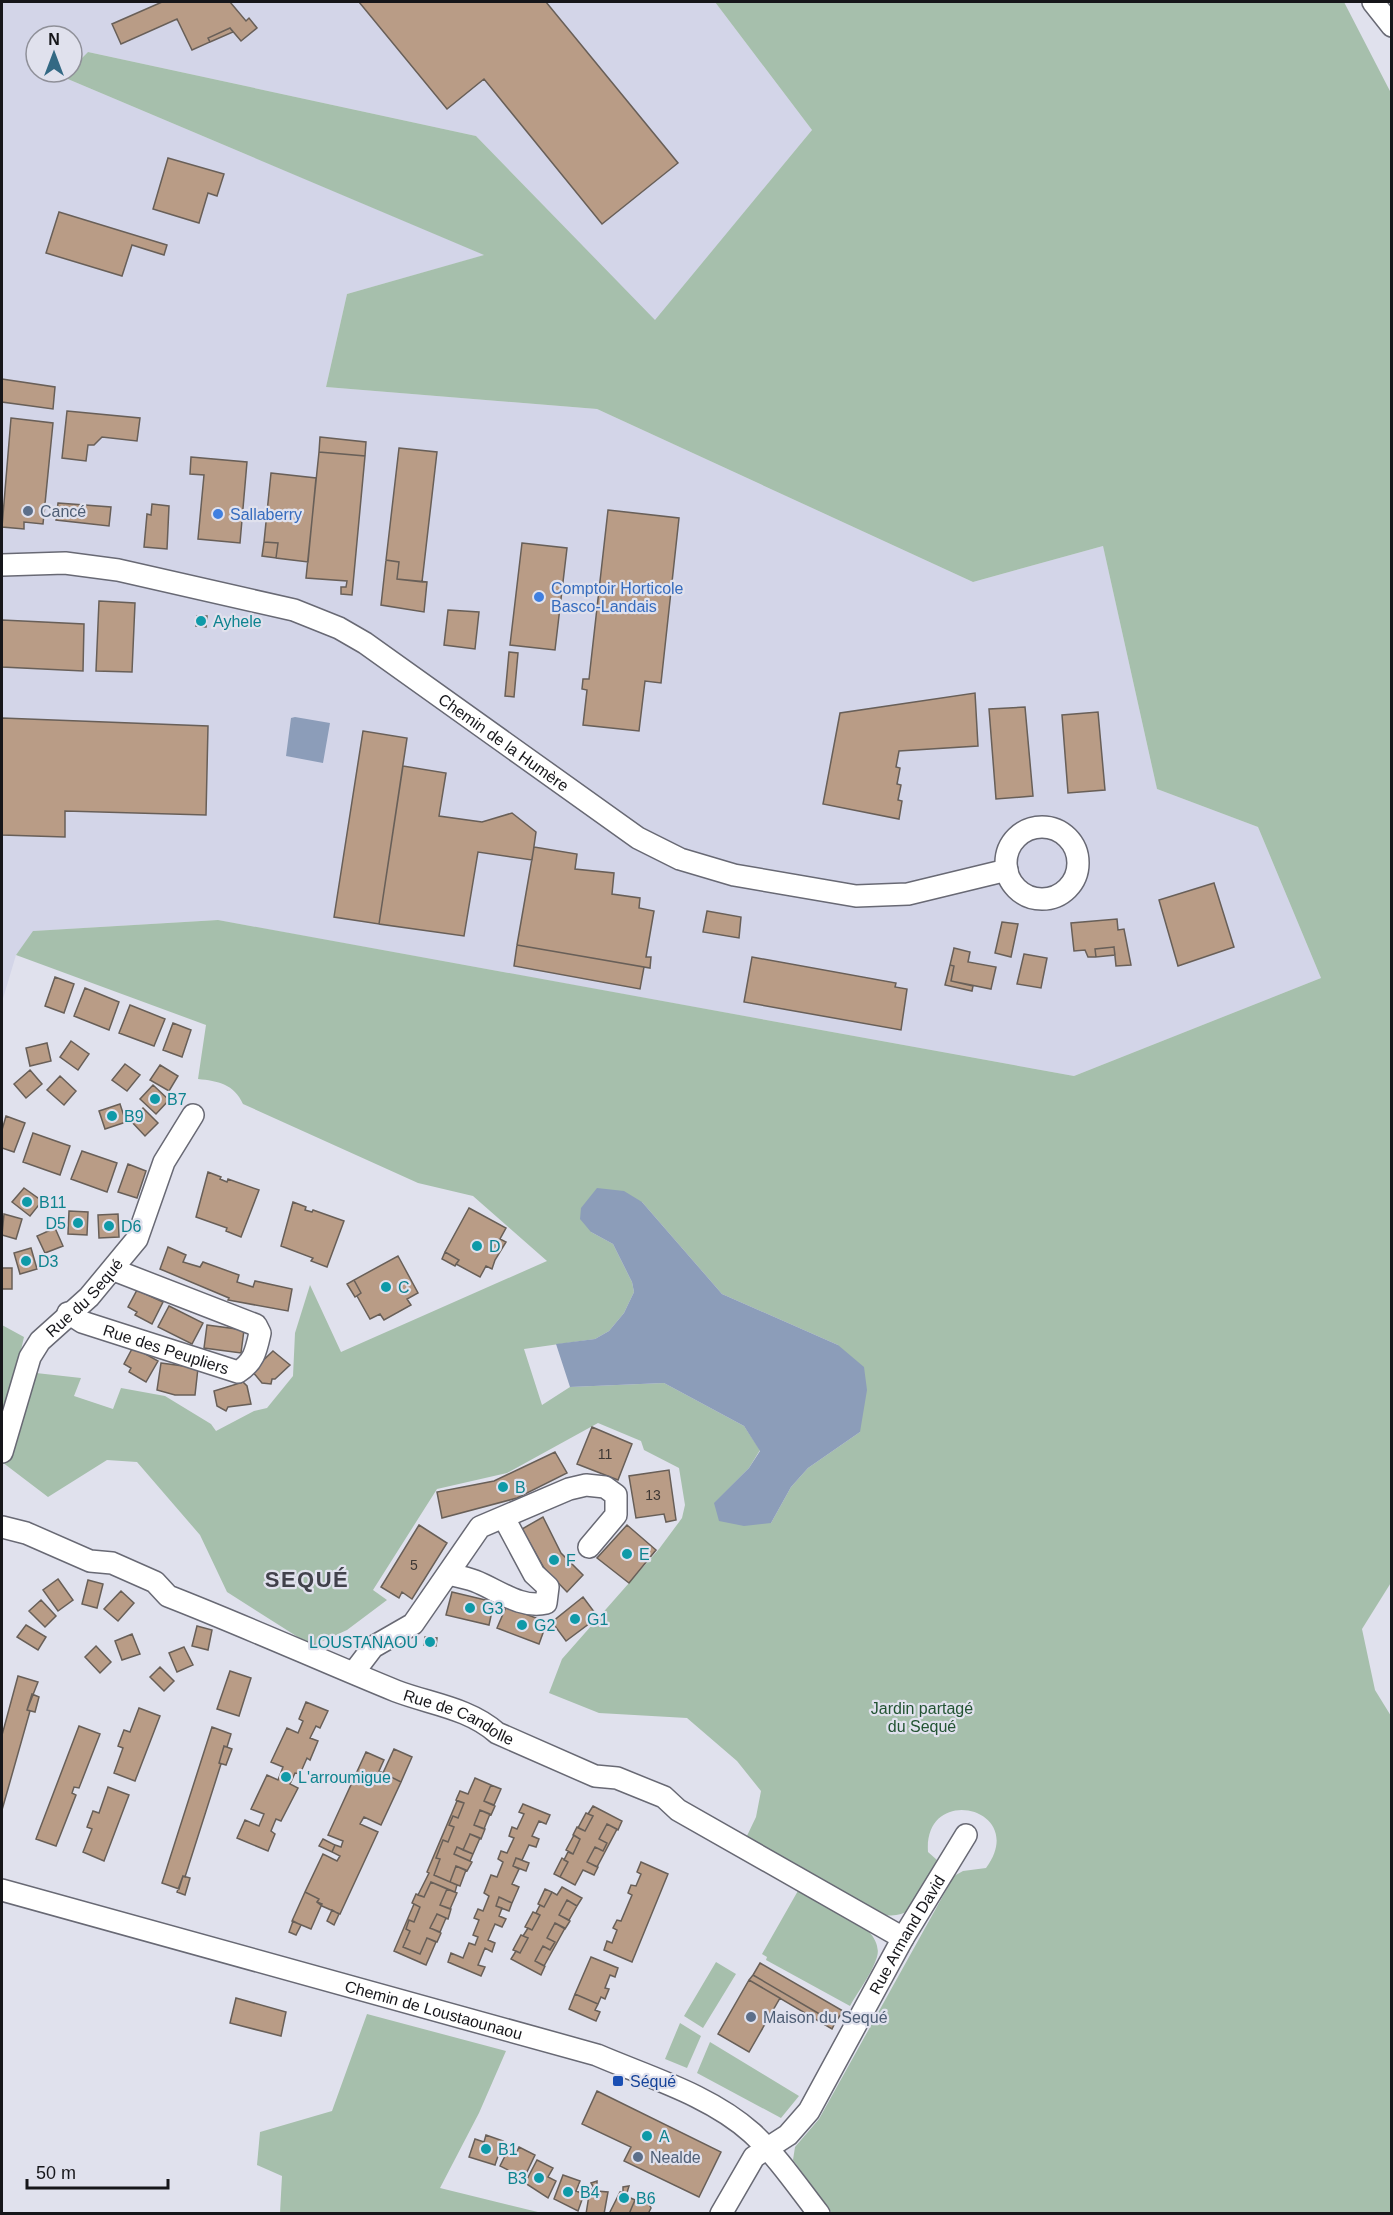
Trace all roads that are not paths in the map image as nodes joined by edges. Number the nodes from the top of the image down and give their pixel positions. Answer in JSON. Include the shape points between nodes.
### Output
{"nodes":[{"id":1,"x":1373,"y":2,"type":"edge"},
{"id":2,"x":1392,"y":26,"type":"edge"},
{"id":3,"x":2,"y":565,"type":"edge"},
{"id":4,"x":1007,"y":870,"type":"dead end"},
{"id":5,"x":193,"y":1115,"type":"dead end"},
{"id":6,"x":114,"y":1270,"type":"junction"},
{"id":7,"x":68,"y":1313,"type":"junction"},
{"id":8,"x":2,"y":1452,"type":"edge"},
{"id":9,"x":504,"y":1518,"type":"junction"},
{"id":10,"x":2,"y":1527,"type":"edge"},
{"id":11,"x":589,"y":1547,"type":"dead end"},
{"id":12,"x":448,"y":1574,"type":"junction"},
{"id":13,"x":354,"y":1672,"type":"junction"},
{"id":14,"x":966,"y":1834,"type":"dead end"},
{"id":15,"x":2,"y":1890,"type":"edge"},
{"id":16,"x":903,"y":1938,"type":"junction"},
{"id":17,"x":766,"y":2147,"type":"junction"},
{"id":18,"x":721,"y":2214,"type":"edge"},
{"id":19,"x":819,"y":2214,"type":"edge"}],
"edges":[{"from":1,"to":2,"type":"street"},
{"from":3,"to":4,"type":"street","name":"Chemin de la Humère","via":[[65,563],[118,570],[294,610],[339,628],[638,838],[695,864],[777,884],[856,896],[908,894]]},
{"from":5,"to":6,"type":"street","name":"Rue du Sequé","via":[[164,1162],[137,1239]]},
{"from":6,"to":7,"type":"street","name":"Rue du Sequé"},
{"from":6,"to":7,"type":"street","name":"Rue des Peupliers","via":[[256,1325],[260,1333],[248,1366],[238,1372],[82,1322]]},
{"from":7,"to":8,"type":"street","name":"Rue du Sequé","via":[[30,1357]]},
{"from":9,"to":11,"type":"street","via":[[569,1489],[586,1485],[605,1487],[616,1496],[616,1515]]},
{"from":9,"to":12,"type":"street","via":[[473,1533]]},
{"from":9,"to":12,"type":"street","via":[[534,1574],[548,1587],[546,1603],[518,1601],[475,1581]]},
{"from":10,"to":13,"type":"street","name":"Rue de Candolle","via":[[26,1533],[90,1561],[112,1563],[155,1582],[168,1596]]},
{"from":12,"to":13,"type":"street","via":[[413,1624],[373,1647]]},
{"from":13,"to":16,"type":"street","name":"Rue de Candolle","via":[[486,1723],[497,1733],[595,1776],[617,1778],[664,1797],[678,1810]]},
{"from":14,"to":16,"type":"street","name":"Rue Armand David"},
{"from":15,"to":17,"type":"street","name":"Chemin de Loustaounaou","via":[[597,2055],[708,2104],[751,2132]]},
{"from":16,"to":17,"type":"street","name":"Rue Armand David","via":[[809,2111],[788,2134]]},
{"from":17,"to":18,"type":"street","name":"Rue Armand David","via":[[754,2157]]},
{"from":17,"to":19,"type":"street","name":"Chemin de Loustaounaou"}]}
